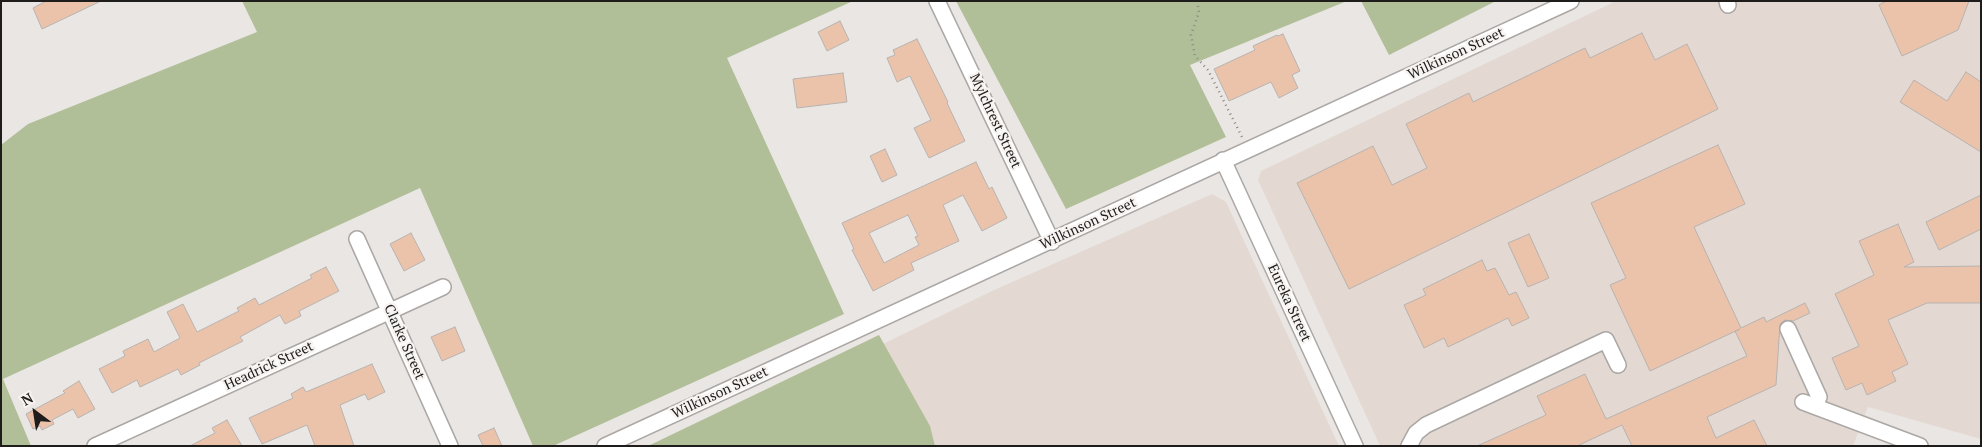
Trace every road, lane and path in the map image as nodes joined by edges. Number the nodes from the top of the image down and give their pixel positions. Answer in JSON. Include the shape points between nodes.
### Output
{"nodes":[{"id":1,"x":937,"y":1,"type":"edge"},
{"id":2,"x":1197,"y":1,"type":"edge"},
{"id":3,"x":1571,"y":1,"type":"edge"},
{"id":4,"x":1247,"y":149,"type":"junction"},
{"id":5,"x":1223,"y":160,"type":"junction"},
{"id":6,"x":357,"y":239,"type":"dead end"},
{"id":7,"x":1052,"y":242,"type":"junction"},
{"id":8,"x":443,"y":287,"type":"dead end"},
{"id":9,"x":390,"y":311,"type":"junction"},
{"id":10,"x":1788,"y":329,"type":"dead end"},
{"id":11,"x":1618,"y":365,"type":"dead end"},
{"id":12,"x":1877,"y":439,"type":"edge"},
{"id":13,"x":95,"y":446,"type":"edge"},
{"id":14,"x":450,"y":446,"type":"edge"},
{"id":15,"x":605,"y":446,"type":"edge"},
{"id":16,"x":1355,"y":446,"type":"edge"},
{"id":17,"x":1409,"y":446,"type":"edge"},
{"id":18,"x":1920,"y":446,"type":"edge"}],
"edges":[{"from":1,"to":7,"type":"street","name":"Mylchrest Street"},
{"from":2,"to":4,"type":"path","via":[[1199,12],[1190,35],[1195,56],[1208,70]]},
{"from":3,"to":4,"type":"street","name":"Wilkinson Street"},
{"from":4,"to":5,"type":"street","name":"Wilkinson Street"},
{"from":5,"to":7,"type":"street","name":"Wilkinson Street"},
{"from":5,"to":16,"type":"street","name":"Eureka Street"},
{"from":6,"to":9,"type":"street","name":"Clarke Street"},
{"from":7,"to":15,"type":"street","name":"Wilkinson Street"},
{"from":8,"to":9,"type":"street","name":"Headrick Street"},
{"from":9,"to":13,"type":"street","name":"Headrick Street"},
{"from":9,"to":14,"type":"street","name":"Clarke Street"},
{"from":10,"to":12,"type":"street","via":[[1819,397],[1809,404]]},
{"from":11,"to":17,"type":"street","via":[[1606,340],[1426,425],[1416,433]]},
{"from":12,"to":18,"type":"street"}]}
